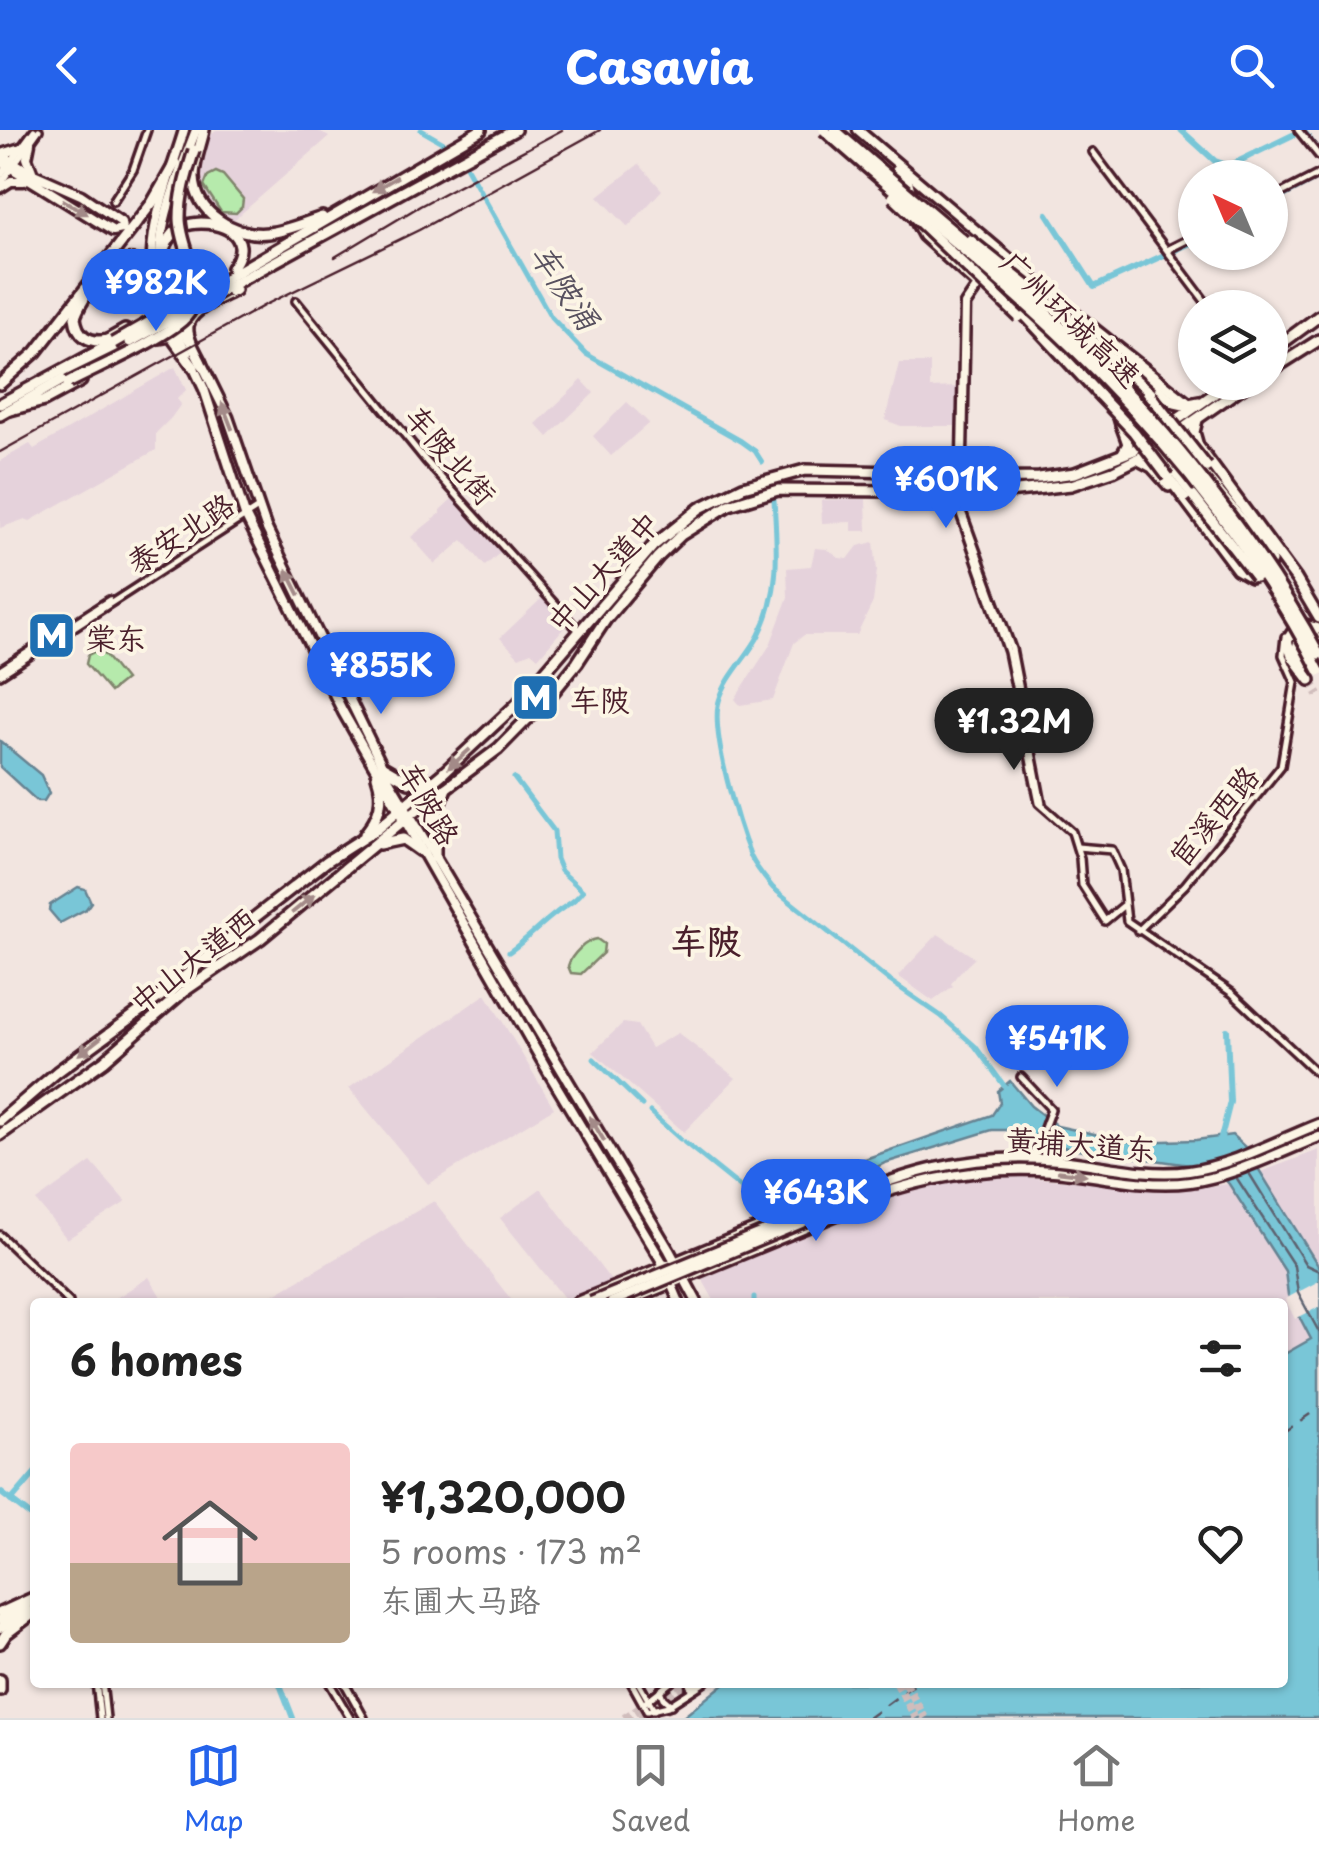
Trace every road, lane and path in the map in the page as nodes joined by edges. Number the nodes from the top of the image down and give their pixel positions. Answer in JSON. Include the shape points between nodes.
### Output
{"nodes":[{"id":1,"x":37,"y":130,"type":"edge"},
{"id":2,"x":147,"y":130,"type":"edge"},
{"id":3,"x":184,"y":130,"type":"edge"},
{"id":4,"x":199,"y":130,"type":"edge"},
{"id":5,"x":481,"y":130,"type":"edge"},
{"id":6,"x":515,"y":130,"type":"edge"},
{"id":7,"x":824,"y":130,"type":"edge"},
{"id":8,"x":835,"y":130,"type":"edge"},
{"id":9,"x":858,"y":130,"type":"edge"},
{"id":10,"x":1298,"y":130,"type":"edge"},
{"id":11,"x":25,"y":146,"type":"junction"},
{"id":12,"x":1094,"y":152,"type":"dead end"},
{"id":13,"x":0,"y":154,"type":"edge"},
{"id":14,"x":1319,"y":156,"type":"edge"},
{"id":15,"x":856,"y":159,"type":"junction"},
{"id":16,"x":175,"y":162,"type":"junction"},
{"id":17,"x":9,"y":164,"type":"edge"},
{"id":18,"x":1319,"y":174,"type":"edge"},
{"id":19,"x":0,"y":176,"type":"edge"},
{"id":20,"x":38,"y":180,"type":"junction"},
{"id":21,"x":0,"y":186,"type":"edge"},
{"id":22,"x":912,"y":190,"type":"junction"},
{"id":23,"x":1288,"y":190,"type":"edge"},
{"id":24,"x":113,"y":201,"type":"dead end"},
{"id":25,"x":946,"y":204,"type":"junction"},
{"id":26,"x":380,"y":205,"type":"junction"},
{"id":27,"x":921,"y":205,"type":"junction"},
{"id":28,"x":338,"y":212,"type":"junction"},
{"id":29,"x":121,"y":222,"type":"junction"},
{"id":30,"x":136,"y":224,"type":"junction"},
{"id":31,"x":113,"y":232,"type":"junction"},
{"id":32,"x":1178,"y":244,"type":"edge"},
{"id":33,"x":115,"y":249,"type":"junction"},
{"id":34,"x":1167,"y":250,"type":"junction"},
{"id":35,"x":1003,"y":253,"type":"junction"},
{"id":36,"x":160,"y":262,"type":"junction"},
{"id":37,"x":232,"y":268,"type":"junction"},
{"id":38,"x":222,"y":282,"type":"junction"},
{"id":39,"x":154,"y":284,"type":"junction"},
{"id":40,"x":976,"y":284,"type":"junction"},
{"id":41,"x":1197,"y":290,"type":"edge"},
{"id":42,"x":1049,"y":292,"type":"junction"},
{"id":43,"x":296,"y":301,"type":"dead end"},
{"id":44,"x":1060,"y":312,"type":"junction"},
{"id":45,"x":194,"y":316,"type":"junction"},
{"id":46,"x":1319,"y":316,"type":"edge"},
{"id":47,"x":179,"y":330,"type":"junction"},
{"id":48,"x":162,"y":337,"type":"junction"},
{"id":49,"x":1288,"y":339,"type":"edge"},
{"id":50,"x":1319,"y":340,"type":"edge"},
{"id":51,"x":110,"y":341,"type":"junction"},
{"id":52,"x":1288,"y":360,"type":"edge"},
{"id":53,"x":198,"y":366,"type":"junction"},
{"id":54,"x":0,"y":384,"type":"edge"},
{"id":55,"x":1148,"y":391,"type":"junction"},
{"id":56,"x":1100,"y":396,"type":"junction"},
{"id":57,"x":1178,"y":398,"type":"edge"},
{"id":58,"x":1181,"y":400,"type":"edge"},
{"id":59,"x":1206,"y":400,"type":"junction"},
{"id":60,"x":1224,"y":400,"type":"edge"},
{"id":61,"x":3,"y":410,"type":"edge"},
{"id":62,"x":1199,"y":418,"type":"junction"},
{"id":63,"x":1184,"y":427,"type":"junction"},
{"id":64,"x":1152,"y":452,"type":"junction"},
{"id":65,"x":962,"y":455,"type":"junction"},
{"id":66,"x":1115,"y":459,"type":"junction"},
{"id":67,"x":1137,"y":460,"type":"junction"},
{"id":68,"x":1170,"y":476,"type":"junction"},
{"id":69,"x":950,"y":478,"type":"junction"},
{"id":70,"x":995,"y":478,"type":"junction"},
{"id":71,"x":976,"y":479,"type":"junction"},
{"id":72,"x":1020,"y":479,"type":"junction"},
{"id":73,"x":1017,"y":491,"type":"junction"},
{"id":74,"x":945,"y":492,"type":"junction"},
{"id":75,"x":965,"y":492,"type":"junction"},
{"id":76,"x":991,"y":492,"type":"junction"},
{"id":77,"x":1192,"y":498,"type":"junction"},
{"id":78,"x":1236,"y":507,"type":"junction"},
{"id":79,"x":258,"y":508,"type":"junction"},
{"id":80,"x":245,"y":515,"type":"junction"},
{"id":81,"x":1257,"y":528,"type":"junction"},
{"id":82,"x":1222,"y":544,"type":"junction"},
{"id":83,"x":1266,"y":548,"type":"junction"},
{"id":84,"x":974,"y":552,"type":"junction"},
{"id":85,"x":1281,"y":605,"type":"junction"},
{"id":86,"x":1319,"y":619,"type":"edge"},
{"id":87,"x":1319,"y":630,"type":"edge"},
{"id":88,"x":580,"y":632,"type":"junction"},
{"id":89,"x":1319,"y":639,"type":"edge"},
{"id":90,"x":330,"y":654,"type":"junction"},
{"id":91,"x":1319,"y":654,"type":"edge"},
{"id":92,"x":317,"y":659,"type":"junction"},
{"id":93,"x":1319,"y":671,"type":"edge"},
{"id":94,"x":0,"y":672,"type":"edge"},
{"id":95,"x":345,"y":684,"type":"junction"},
{"id":96,"x":332,"y":690,"type":"junction"},
{"id":97,"x":380,"y":772,"type":"junction"},
{"id":98,"x":436,"y":780,"type":"junction"},
{"id":99,"x":447,"y":787,"type":"junction"},
{"id":100,"x":420,"y":793,"type":"junction"},
{"id":101,"x":425,"y":804,"type":"junction"},
{"id":102,"x":404,"y":814,"type":"junction"},
{"id":103,"x":386,"y":828,"type":"junction"},
{"id":104,"x":356,"y":843,"type":"junction"},
{"id":105,"x":1077,"y":847,"type":"junction"},
{"id":106,"x":368,"y":850,"type":"junction"},
{"id":107,"x":420,"y":851,"type":"junction"},
{"id":108,"x":435,"y":858,"type":"junction"},
{"id":109,"x":1123,"y":906,"type":"junction"},
{"id":110,"x":1138,"y":931,"type":"junction"},
{"id":111,"x":498,"y":962,"type":"junction"},
{"id":112,"x":488,"y":968,"type":"junction"},
{"id":113,"x":510,"y":984,"type":"junction"},
{"id":114,"x":170,"y":989,"type":"junction"},
{"id":115,"x":500,"y":989,"type":"junction"},
{"id":116,"x":155,"y":1018,"type":"junction"},
{"id":117,"x":1319,"y":1076,"type":"edge"},
{"id":118,"x":1020,"y":1078,"type":"dead end"},
{"id":119,"x":0,"y":1121,"type":"edge"},
{"id":120,"x":1319,"y":1124,"type":"edge"},
{"id":121,"x":0,"y":1136,"type":"edge"},
{"id":122,"x":1319,"y":1137,"type":"edge"},
{"id":123,"x":1020,"y":1158,"type":"junction"},
{"id":124,"x":1033,"y":1158,"type":"junction"},
{"id":125,"x":968,"y":1161,"type":"junction"},
{"id":126,"x":1021,"y":1170,"type":"junction"},
{"id":127,"x":970,"y":1172,"type":"junction"},
{"id":128,"x":904,"y":1179,"type":"junction"},
{"id":129,"x":0,"y":1235,"type":"edge"},
{"id":130,"x":662,"y":1240,"type":"junction"},
{"id":131,"x":724,"y":1242,"type":"junction"},
{"id":132,"x":650,"y":1243,"type":"junction"},
{"id":133,"x":701,"y":1252,"type":"junction"},
{"id":134,"x":730,"y":1259,"type":"junction"},
{"id":135,"x":711,"y":1267,"type":"junction"},
{"id":136,"x":674,"y":1275,"type":"junction"},
{"id":137,"x":636,"y":1279,"type":"junction"},
{"id":138,"x":604,"y":1292,"type":"junction"},
{"id":139,"x":652,"y":1292,"type":"junction"},
{"id":140,"x":639,"y":1297,"type":"joint"},
{"id":141,"x":66,"y":1298,"type":"edge"},
{"id":142,"x":588,"y":1298,"type":"edge"},
{"id":143,"x":603,"y":1298,"type":"edge"},
{"id":144,"x":609,"y":1298,"type":"edge"},
{"id":145,"x":621,"y":1298,"type":"edge"},
{"id":146,"x":674,"y":1298,"type":"edge"},
{"id":147,"x":680,"y":1298,"type":"edge"},
{"id":148,"x":693,"y":1298,"type":"edge"},
{"id":149,"x":696,"y":1298,"type":"edge"},
{"id":150,"x":30,"y":1601,"type":"edge"},
{"id":151,"x":30,"y":1613,"type":"edge"},
{"id":152,"x":30,"y":1614,"type":"edge"},
{"id":153,"x":0,"y":1617,"type":"edge"},
{"id":154,"x":0,"y":1628,"type":"edge"},
{"id":155,"x":0,"y":1644,"type":"edge"},
{"id":156,"x":0,"y":1680,"type":"edge"},
{"id":157,"x":100,"y":1688,"type":"edge"},
{"id":158,"x":332,"y":1688,"type":"edge"},
{"id":159,"x":347,"y":1688,"type":"edge"},
{"id":160,"x":638,"y":1688,"type":"edge"},
{"id":161,"x":663,"y":1688,"type":"edge"},
{"id":162,"x":696,"y":1688,"type":"edge"},
{"id":163,"x":0,"y":1690,"type":"edge"},
{"id":164,"x":660,"y":1690,"type":"junction"},
{"id":165,"x":646,"y":1702,"type":"junction"},
{"id":166,"x":670,"y":1705,"type":"junction"},
{"id":167,"x":103,"y":1718,"type":"edge"},
{"id":168,"x":350,"y":1718,"type":"edge"},
{"id":169,"x":364,"y":1718,"type":"edge"}],
"edges":[{"from":1,"to":11,"type":"street"},
{"from":2,"to":24,"type":"street"},
{"from":3,"to":16,"type":"main road","name":"车陂路"},
{"from":4,"to":28,"type":"highway","via":[[195,186],[219,222],[262,234]]},
{"from":4,"to":36,"type":"main road","name":"车陂路","via":[[166,218]]},
{"from":4,"to":61,"type":"highway","bridge":true,"via":[[180,218],[197,284],[190,312],[68,383]]},
{"from":5,"to":28,"type":"highway","one_way":true},
{"from":6,"to":26,"type":"highway"},
{"from":7,"to":15,"type":"highway","name":"广州环城高速","bridge":true},
{"from":8,"to":27,"type":"highway","name":"广州环城高速","bridge":true},
{"from":9,"to":22,"type":"main road"},
{"from":9,"to":25,"type":"main road"},
{"from":10,"to":14,"type":"street"},
{"from":11,"to":13,"type":"main road"},
{"from":11,"to":17,"type":"street"},
{"from":11,"to":20,"type":"main road"},
{"from":12,"to":34,"type":"street"},
{"from":13,"to":17,"type":"main road"},
{"from":15,"to":56,"type":"highway","bridge":true},
{"from":15,"to":85,"type":"highway","name":"广州环城高速","bridge":true,"via":[[1110,386],[1219,516]]},
{"from":16,"to":30,"type":"highway"},
{"from":16,"to":39,"type":"main road","name":"车陂路","via":[[153,245]]},
{"from":17,"to":19,"type":"street"},
{"from":17,"to":20,"type":"main road"},
{"from":17,"to":21,"type":"street"},
{"from":18,"to":23,"type":"street"},
{"from":20,"to":21,"type":"main road"},
{"from":20,"to":29,"type":"main road","via":[[81,195]]},
{"from":20,"to":31,"type":"main road","one_way":true},
{"from":22,"to":25,"type":"main road","via":[[919,185]]},
{"from":22,"to":40,"type":"main road","via":[[916,227]]},
{"from":25,"to":35,"type":"main road"},
{"from":26,"to":38,"type":"highway"},
{"from":26,"to":45,"type":"highway"},
{"from":27,"to":44,"type":"highway","bridge":true},
{"from":27,"to":91,"type":"highway","name":"广州环城高速","bridge":true,"via":[[1094,359],[1147,416],[1239,531]]},
{"from":28,"to":37,"type":"highway"},
{"from":28,"to":38,"type":"highway"},
{"from":29,"to":30,"type":"street"},
{"from":29,"to":31,"type":"main road","via":[[120,232]]},
{"from":30,"to":33,"type":"highway"},
{"from":31,"to":33,"type":"street"},
{"from":32,"to":34,"type":"street"},
{"from":33,"to":54,"type":"highway","via":[[36,352]]},
{"from":34,"to":41,"type":"street"},
{"from":35,"to":40,"type":"main road"},
{"from":35,"to":42,"type":"main road"},
{"from":36,"to":37,"type":"highway","via":[[174,232],[201,222],[237,238],[240,252]]},
{"from":36,"to":47,"type":"main road","name":"车陂路"},
{"from":37,"to":38,"type":"highway"},
{"from":38,"to":51,"type":"highway","bridge":true},
{"from":38,"to":51,"type":"highway","bridge":true},
{"from":38,"to":61,"type":"highway","bridge":true,"via":[[130,342]]},
{"from":39,"to":47,"type":"main road","name":"车陂路"},
{"from":39,"to":51,"type":"highway","via":[[136,261],[111,266],[75,317],[85,337]]},
{"from":40,"to":65,"type":"main road","via":[[964,312]]},
{"from":42,"to":56,"type":"highway","via":[[1029,294],[1021,311]]},
{"from":42,"to":57,"type":"main road"},
{"from":43,"to":88,"type":"street","name":"车陂北街","via":[[426,461]]},
{"from":44,"to":55,"type":"highway","bridge":true},
{"from":44,"to":59,"type":"highway","bridge":true,"via":[[1178,404]]},
{"from":45,"to":47,"type":"highway"},
{"from":45,"to":53,"type":"highway","via":[[188,332]]},
{"from":46,"to":49,"type":"highway"},
{"from":47,"to":48,"type":"highway"},
{"from":47,"to":53,"type":"main road","name":"车陂路"},
{"from":48,"to":53,"type":"highway","via":[[174,339]]},
{"from":48,"to":61,"type":"highway","via":[[44,400]]},
{"from":50,"to":52,"type":"highway"},
{"from":51,"to":61,"type":"highway"},
{"from":79,"to":53,"type":"main road","name":"车陂路","one_way":true,"via":[[228,416]]},
{"from":53,"to":80,"type":"main road","name":"车陂路"},
{"from":55,"to":66,"type":"highway","via":[[1129,387],[1117,401],[1128,447]]},
{"from":55,"to":78,"type":"highway","bridge":true},
{"from":56,"to":64,"type":"highway","bridge":true},
{"from":58,"to":59,"type":"main road"},
{"from":59,"to":66,"type":"highway","name":"中山大道中"},
{"from":60,"to":62,"type":"highway","name":"中山大道中"},
{"from":62,"to":63,"type":"highway","name":"中山大道中"},
{"from":62,"to":81,"type":"highway","via":[[1196,442]]},
{"from":63,"to":64,"type":"highway","name":"中山大道中"},
{"from":63,"to":83,"type":"highway","via":[[1184,450]]},
{"from":64,"to":67,"type":"highway","name":"中山大道中"},
{"from":64,"to":68,"type":"highway","bridge":true},
{"from":64,"to":77,"type":"highway","via":[[1166,460]]},
{"from":65,"to":69,"type":"main road"},
{"from":65,"to":71,"type":"street","via":[[964,469]]},
{"from":66,"to":72,"type":"highway","name":"中山大道中","via":[[1065,475]]},
{"from":67,"to":73,"type":"highway","name":"中山大道中","via":[[1086,481]]},
{"from":67,"to":82,"type":"highway","via":[[1158,472]]},
{"from":68,"to":77,"type":"highway"},
{"from":68,"to":82,"type":"highway"},
{"from":69,"to":71,"type":"highway","name":"中山大道中"},
{"from":69,"to":88,"type":"highway","name":"中山大道中","via":[[805,470],[725,494],[671,529]]},
{"from":70,"to":71,"type":"highway","name":"中山大道中"},
{"from":70,"to":72,"type":"highway","name":"中山大道中"},
{"from":70,"to":76,"type":"highway","via":[[998,486]]},
{"from":72,"to":73,"type":"highway"},
{"from":73,"to":76,"type":"highway","name":"中山大道中"},
{"from":74,"to":75,"type":"highway","name":"中山大道中"},
{"from":74,"to":84,"type":"street","via":[[956,502]]},
{"from":74,"to":99,"type":"highway","name":"中山大道中","via":[[778,490],[713,512],[658,556],[532,715]]},
{"from":75,"to":76,"type":"highway","name":"中山大道中"},
{"from":75,"to":84,"type":"street","via":[[961,508]]},
{"from":77,"to":82,"type":"highway","bridge":true},
{"from":78,"to":81,"type":"highway"},
{"from":78,"to":83,"type":"highway"},
{"from":79,"to":80,"type":"street","name":"泰安北路"},
{"from":90,"to":79,"type":"main road","name":"车陂路","one_way":true},
{"from":80,"to":92,"type":"main road","name":"车陂路"},
{"from":80,"to":94,"type":"street","name":"泰安北路"},
{"from":81,"to":86,"type":"highway"},
{"from":82,"to":83,"type":"highway","via":[[1237,569],[1255,577],[1270,565]]},
{"from":82,"to":85,"type":"highway","bridge":true},
{"from":84,"to":105,"type":"street","via":[[1012,649],[1041,806],[1069,828]]},
{"from":85,"to":93,"type":"highway","name":"广州环城高速","bridge":true},
{"from":86,"to":110,"type":"street","name":"宦溪西路","via":[[1297,624],[1284,638],[1295,687],[1277,773]]},
{"from":87,"to":89,"type":"highway","via":[[1299,627],[1287,641],[1310,680],[1298,645],[1306,636]]},
{"from":88,"to":98,"type":"highway","name":"中山大道中","one_way":true},
{"from":90,"to":92,"type":"main road","via":[[326,663]]},
{"from":90,"to":95,"type":"main road","name":"车陂路"},
{"from":92,"to":96,"type":"main road","name":"车陂路"},
{"from":95,"to":96,"type":"main road","via":[[336,681]]},
{"from":95,"to":97,"type":"main road","name":"车陂路"},
{"from":96,"to":97,"type":"main road","name":"车陂路"},
{"from":97,"to":98,"type":"highway","via":[[409,782]]},
{"from":97,"to":102,"type":"main road","name":"车陂路"},
{"from":97,"to":104,"type":"highway","via":[[380,808]]},
{"from":98,"to":100,"type":"highway","name":"中山大道中"},
{"from":99,"to":101,"type":"highway","name":"中山大道中"},
{"from":99,"to":108,"type":"highway","via":[[435,819]]},
{"from":100,"to":101,"type":"highway"},
{"from":100,"to":102,"type":"highway","name":"中山大道中"},
{"from":101,"to":102,"type":"highway","name":"中山大道中"},
{"from":102,"to":103,"type":"highway","name":"中山大道西"},
{"from":102,"to":107,"type":"main road","name":"车陂路"},
{"from":102,"to":108,"type":"main road","name":"车陂路"},
{"from":103,"to":104,"type":"highway","name":"中山大道西"},
{"from":103,"to":106,"type":"highway","name":"中山大道西"},
{"from":104,"to":114,"type":"highway","name":"中山大道西"},
{"from":105,"to":109,"type":"street","via":[[1114,852]]},
{"from":105,"to":109,"type":"street","via":[[1082,885],[1106,922]]},
{"from":106,"to":107,"type":"highway","via":[[398,839]]},
{"from":116,"to":106,"type":"highway","name":"中山大道西","one_way":true},
{"from":107,"to":112,"type":"main road","name":"车陂路"},
{"from":108,"to":111,"type":"main road","name":"车陂路"},
{"from":109,"to":110,"type":"street"},
{"from":110,"to":117,"type":"street","via":[[1232,993]]},
{"from":111,"to":112,"type":"main road","via":[[495,970]]},
{"from":111,"to":113,"type":"main road","name":"车陂路"},
{"from":112,"to":115,"type":"main road","name":"车陂路"},
{"from":113,"to":115,"type":"main road","via":[[502,982]]},
{"from":130,"to":113,"type":"main road","name":"车陂路","one_way":true},
{"from":114,"to":116,"type":"highway","via":[[145,1012]]},
{"from":114,"to":119,"type":"highway","name":"中山大道西","one_way":true},
{"from":115,"to":132,"type":"main road","name":"车陂路"},
{"from":116,"to":121,"type":"highway","name":"中山大道西"},
{"from":118,"to":124,"type":"street","via":[[1051,1109]]},
{"from":120,"to":124,"type":"main road","name":"黄埔大道东","via":[[1211,1166],[1160,1172]]},
{"from":126,"to":122,"type":"main road","name":"黄埔大道东","one_way":true,"via":[[1164,1184],[1218,1176]]},
{"from":123,"to":124,"type":"main road","name":"黄埔大道东"},
{"from":123,"to":125,"type":"main road","name":"黄埔大道东"},
{"from":123,"to":126,"type":"main road"},
{"from":125,"to":127,"type":"main road","via":[[974,1166]]},
{"from":125,"to":128,"type":"main road","name":"黄埔大道东"},
{"from":126,"to":127,"type":"main road","name":"黄埔大道东"},
{"from":127,"to":128,"type":"main road","name":"黄埔大道东"},
{"from":128,"to":131,"type":"main road","via":[[859,1186]]},
{"from":128,"to":134,"type":"main road"},
{"from":128,"to":136,"type":"main road","name":"黄埔大道东","bridge":true},
{"from":129,"to":141,"type":"street"},
{"from":130,"to":132,"type":"main road"},
{"from":130,"to":133,"type":"main road","via":[[679,1252]]},
{"from":130,"to":136,"type":"main road","name":"车陂路"},
{"from":131,"to":133,"type":"main road"},
{"from":131,"to":134,"type":"main road"},
{"from":132,"to":136,"type":"main road","name":"车陂路"},
{"from":132,"to":137,"type":"main road","via":[[651,1263]]},
{"from":133,"to":135,"type":"main road"},
{"from":133,"to":136,"type":"main road"},
{"from":134,"to":135,"type":"main road"},
{"from":135,"to":136,"type":"main road"},
{"from":135,"to":149,"type":"main road","via":[[695,1282]]},
{"from":136,"to":137,"type":"main road"},
{"from":136,"to":139,"type":"main road"},
{"from":136,"to":143,"type":"main road","bridge":true},
{"from":136,"to":145,"type":"main road","bridge":true},
{"from":136,"to":147,"type":"main road"},
{"from":136,"to":148,"type":"main road","name":"车陂路"},
{"from":137,"to":138,"type":"main road"},
{"from":137,"to":140,"type":"main road"},
{"from":138,"to":142,"type":"main road"},
{"from":138,"to":144,"type":"main road"},
{"from":139,"to":140,"type":"main road"},
{"from":139,"to":146,"type":"main road"},
{"from":150,"to":153,"type":"highway"},
{"from":151,"to":154,"type":"main road"},
{"from":152,"to":155,"type":"highway"},
{"from":156,"to":163,"type":"highway"},
{"from":157,"to":167,"type":"street"},
{"from":158,"to":168,"type":"street"},
{"from":159,"to":169,"type":"street"},
{"from":160,"to":165,"type":"street"},
{"from":161,"to":164,"type":"street"},
{"from":162,"to":166,"type":"street"},
{"from":164,"to":165,"type":"street"},
{"from":164,"to":166,"type":"street"},
{"from":165,"to":166,"type":"street","via":[[654,1710]]}]}
